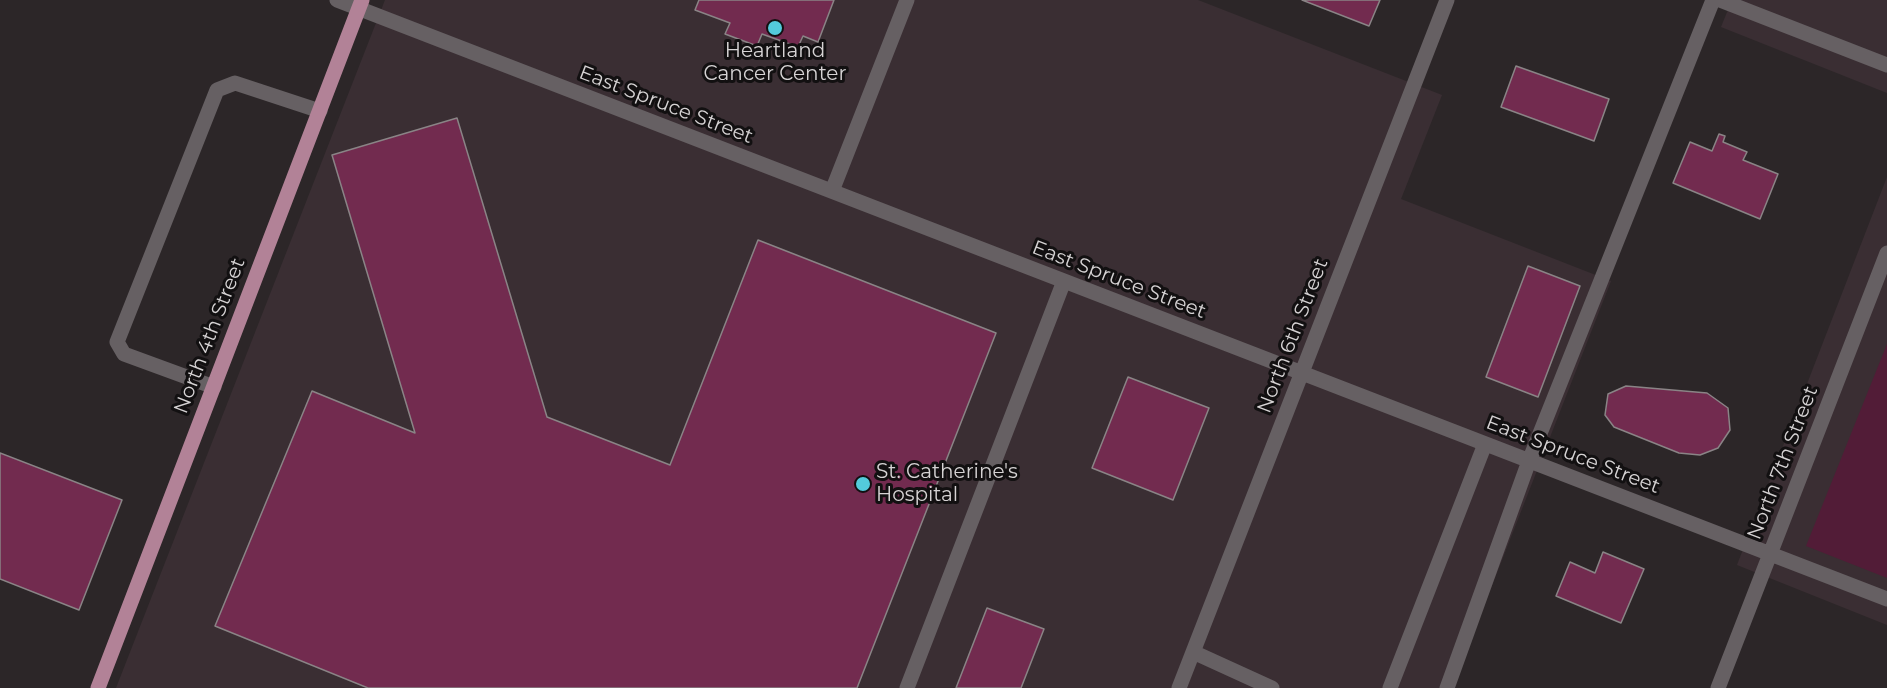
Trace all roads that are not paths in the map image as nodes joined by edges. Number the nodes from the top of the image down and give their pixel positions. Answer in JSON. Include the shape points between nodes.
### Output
{"nodes":[{"id":1,"x":337,"y":0,"type":"edge"},
{"id":2,"x":907,"y":0,"type":"edge"},
{"id":3,"x":1447,"y":0,"type":"edge"},
{"id":4,"x":1713,"y":0,"type":"edge"},
{"id":5,"x":1720,"y":0,"type":"edge"},
{"id":6,"x":361,"y":4,"type":"edge"},
{"id":7,"x":1887,"y":64,"type":"edge"},
{"id":8,"x":320,"y":111,"type":"junction"},
{"id":9,"x":832,"y":191,"type":"junction"},
{"id":10,"x":1887,"y":252,"type":"edge"},
{"id":11,"x":1064,"y":281,"type":"junction"},
{"id":12,"x":1301,"y":373,"type":"junction"},
{"id":13,"x":214,"y":387,"type":"junction"},
{"id":14,"x":1485,"y":444,"type":"junction"},
{"id":15,"x":1529,"y":461,"type":"junction"},
{"id":16,"x":1770,"y":554,"type":"junction"},
{"id":17,"x":1887,"y":599,"type":"edge"},
{"id":18,"x":1193,"y":652,"type":"junction"},
{"id":19,"x":98,"y":688,"type":"edge"},
{"id":20,"x":907,"y":688,"type":"edge"},
{"id":21,"x":1179,"y":688,"type":"edge"},
{"id":22,"x":1272,"y":688,"type":"edge"},
{"id":23,"x":1390,"y":688,"type":"edge"},
{"id":24,"x":1447,"y":688,"type":"edge"},
{"id":25,"x":1718,"y":688,"type":"edge"}],
"edges":[{"from":1,"to":6,"type":"street","name":"East Spruce Street"},
{"from":2,"to":9,"type":"street"},
{"from":3,"to":12,"type":"street","name":"North 6th Street"},
{"from":4,"to":15,"type":"street"},
{"from":5,"to":7,"type":"street"},
{"from":6,"to":8,"type":"main road","name":"North 4th Street"},
{"from":6,"to":9,"type":"street","name":"East Spruce Street"},
{"from":8,"to":13,"type":"main road","name":"North 4th Street"},
{"from":8,"to":13,"type":"street","via":[[235,83],[217,90],[117,342],[124,354]]},
{"from":9,"to":11,"type":"street","name":"East Spruce Street"},
{"from":10,"to":16,"type":"street","name":"North 7th Street"},
{"from":11,"to":12,"type":"street","name":"East Spruce Street"},
{"from":11,"to":20,"type":"street"},
{"from":12,"to":14,"type":"street","name":"East Spruce Street"},
{"from":12,"to":18,"type":"street","name":"North 6th Street"},
{"from":13,"to":19,"type":"main road","name":"North 4th Street"},
{"from":14,"to":15,"type":"street","name":"East Spruce Street"},
{"from":14,"to":23,"type":"street"},
{"from":15,"to":16,"type":"street","name":"East Spruce Street"},
{"from":15,"to":24,"type":"street"},
{"from":16,"to":17,"type":"street","name":"East Spruce Street"},
{"from":16,"to":25,"type":"street","name":"North 7th Street"},
{"from":18,"to":21,"type":"street","name":"North 6th Street"},
{"from":18,"to":22,"type":"street"}]}
